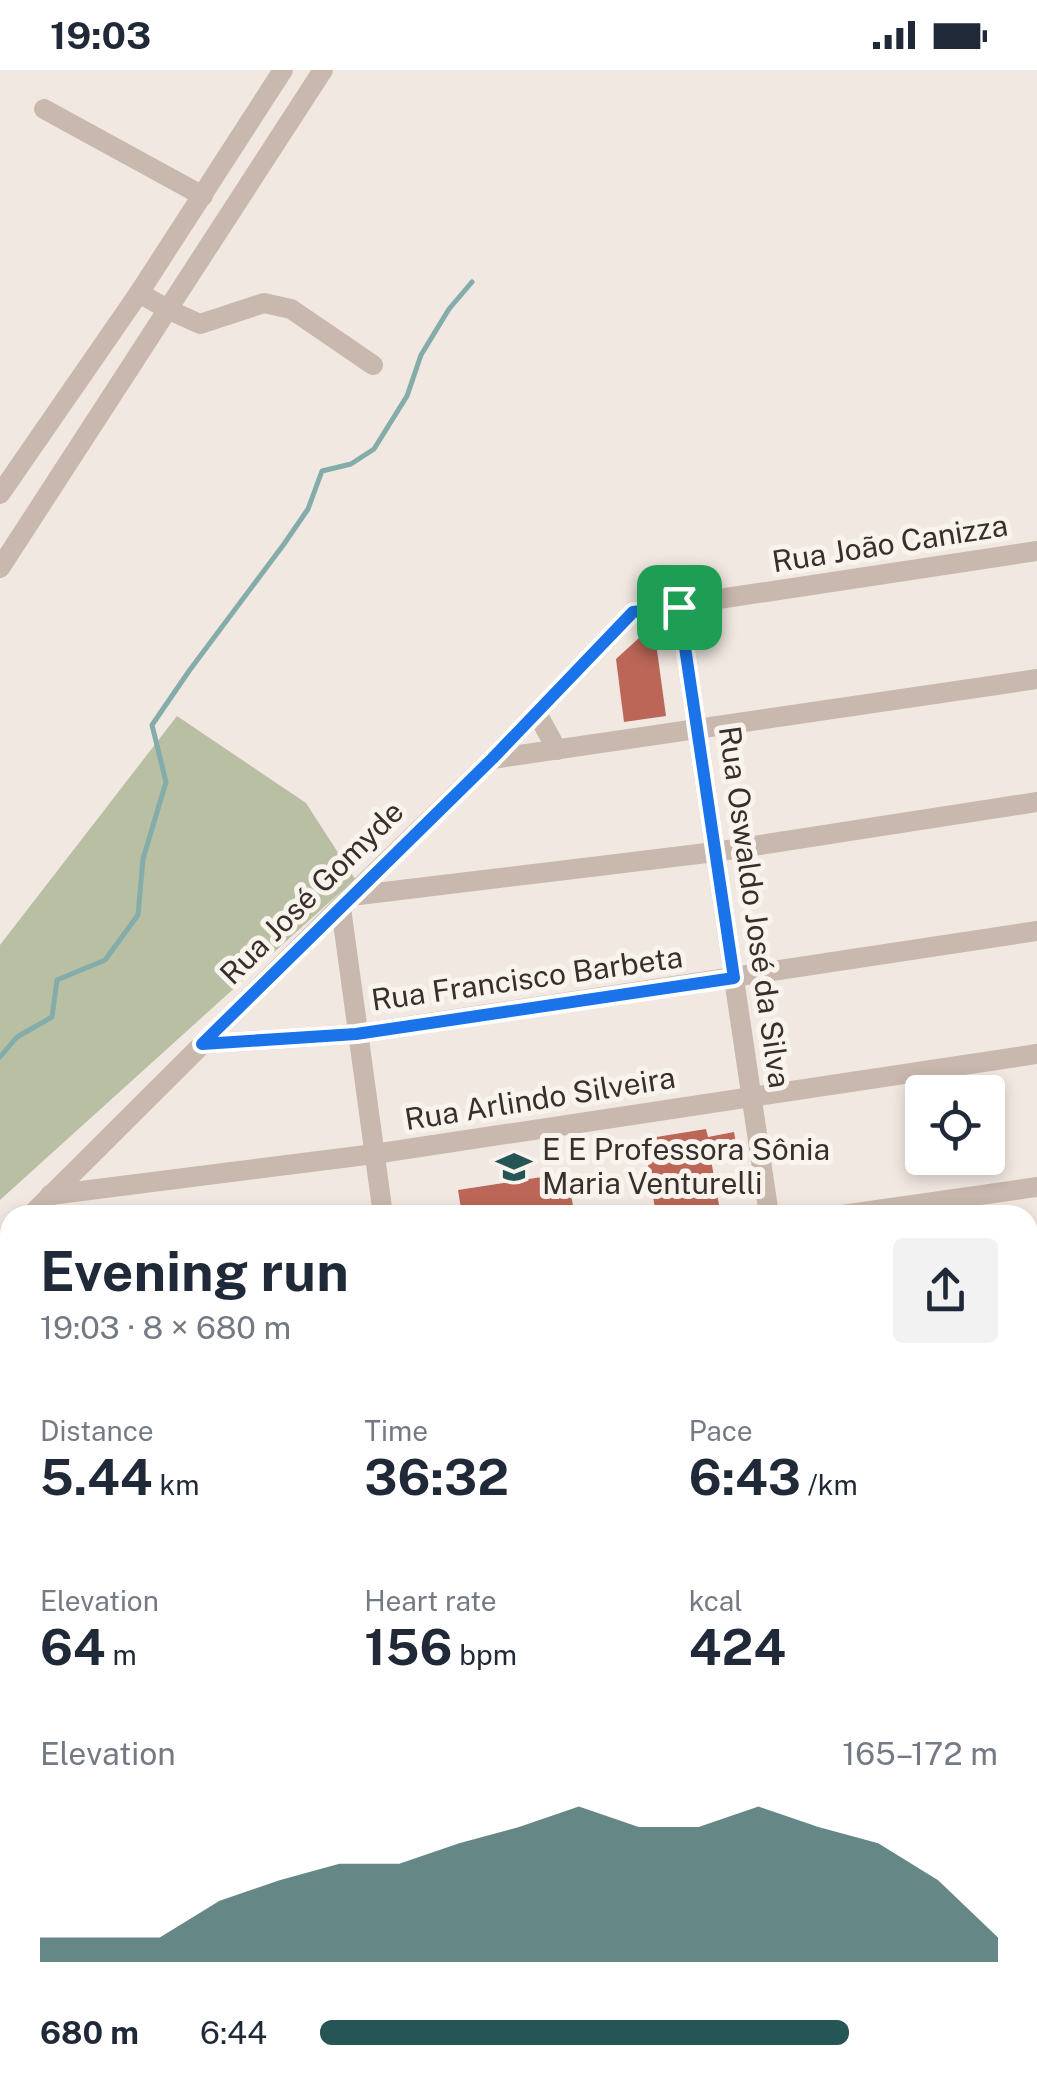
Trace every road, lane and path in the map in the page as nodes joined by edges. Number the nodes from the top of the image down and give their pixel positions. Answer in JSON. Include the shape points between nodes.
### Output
{"nodes":[{"id":1,"x":283,"y":70,"type":"edge"},
{"id":2,"x":323,"y":70,"type":"edge"},
{"id":3,"x":44,"y":109,"type":"dead end"},
{"id":4,"x":203,"y":196,"type":"junction"},
{"id":5,"x":140,"y":293,"type":"junction"},
{"id":6,"x":168,"y":310,"type":"junction"},
{"id":7,"x":374,"y":365,"type":"dead end"},
{"id":8,"x":0,"y":494,"type":"edge"},
{"id":9,"x":1037,"y":551,"type":"edge"},
{"id":10,"x":0,"y":568,"type":"edge"},
{"id":11,"x":679,"y":607,"type":"junction"},
{"id":12,"x":633,"y":612,"type":"joint"},
{"id":13,"x":1037,"y":679,"type":"edge"},
{"id":14,"x":536,"y":713,"type":"junction"},
{"id":15,"x":697,"y":729,"type":"junction"},
{"id":16,"x":557,"y":750,"type":"junction"},
{"id":17,"x":492,"y":759,"type":"junction"},
{"id":18,"x":1037,"y":802,"type":"edge"},
{"id":19,"x":715,"y":852,"type":"junction"},
{"id":20,"x":388,"y":860,"type":"junction"},
{"id":21,"x":408,"y":889,"type":"junction"},
{"id":22,"x":346,"y":902,"type":"junction"},
{"id":23,"x":1037,"y":931,"type":"edge"},
{"id":24,"x":734,"y":978,"type":"junction"},
{"id":25,"x":356,"y":1034,"type":"junction"},
{"id":26,"x":202,"y":1044,"type":"junction"},
{"id":27,"x":1037,"y":1054,"type":"edge"},
{"id":28,"x":752,"y":1097,"type":"junction"},
{"id":29,"x":374,"y":1154,"type":"junction"},
{"id":30,"x":1037,"y":1187,"type":"edge"},
{"id":31,"x":50,"y":1195,"type":"junction"},
{"id":32,"x":40,"y":1205,"type":"edge"},
{"id":33,"x":382,"y":1205,"type":"edge"},
{"id":34,"x":768,"y":1205,"type":"edge"},
{"id":35,"x":912,"y":1205,"type":"edge"}],
"edges":[{"from":1,"to":4,"type":"street"},
{"from":2,"to":6,"type":"street"},
{"from":3,"to":4,"type":"street"},
{"from":4,"to":5,"type":"street"},
{"from":5,"to":6,"type":"street"},
{"from":5,"to":8,"type":"street"},
{"from":6,"to":7,"type":"street","via":[[200,324],[264,303],[291,309]]},
{"from":6,"to":10,"type":"street"},
{"from":9,"to":11,"type":"street","name":"Rua João Canizza"},
{"from":11,"to":12,"type":"street","name":"Rua João Canizza"},
{"from":11,"to":15,"type":"street","name":"Rua Oswaldo José da Silva"},
{"from":12,"to":14,"type":"street","name":"Rua José Gomyde"},
{"from":13,"to":15,"type":"street"},
{"from":14,"to":16,"type":"street"},
{"from":14,"to":17,"type":"street","name":"Rua José Gomyde"},
{"from":15,"to":16,"type":"street"},
{"from":15,"to":19,"type":"street","name":"Rua Oswaldo José da Silva"},
{"from":16,"to":17,"type":"street"},
{"from":17,"to":20,"type":"street","name":"Rua José Gomyde"},
{"from":18,"to":19,"type":"street"},
{"from":19,"to":21,"type":"street"},
{"from":19,"to":24,"type":"street","name":"Rua Oswaldo José da Silva"},
{"from":20,"to":21,"type":"street"},
{"from":20,"to":22,"type":"street","name":"Rua José Gomyde"},
{"from":21,"to":22,"type":"street"},
{"from":22,"to":25,"type":"street"},
{"from":22,"to":26,"type":"street","name":"Rua José Gomyde"},
{"from":23,"to":24,"type":"street","name":"Rua Francisco Barbeta"},
{"from":24,"to":25,"type":"street","name":"Rua Francisco Barbeta"},
{"from":24,"to":28,"type":"street","name":"Rua Oswaldo José da Silva"},
{"from":25,"to":26,"type":"street","name":"Rua Francisco Barbeta"},
{"from":25,"to":29,"type":"street"},
{"from":26,"to":31,"type":"street","name":"Rua José Gomyde"},
{"from":27,"to":28,"type":"street","name":"Rua Arlindo Silveira"},
{"from":28,"to":29,"type":"street","name":"Rua Arlindo Silveira"},
{"from":28,"to":34,"type":"street","name":"Rua Oswaldo José da Silva"},
{"from":29,"to":31,"type":"street","name":"Rua Arlindo Silveira"},
{"from":29,"to":33,"type":"street"},
{"from":30,"to":35,"type":"street"},
{"from":31,"to":32,"type":"street","name":"Rua José Gomyde"}]}
